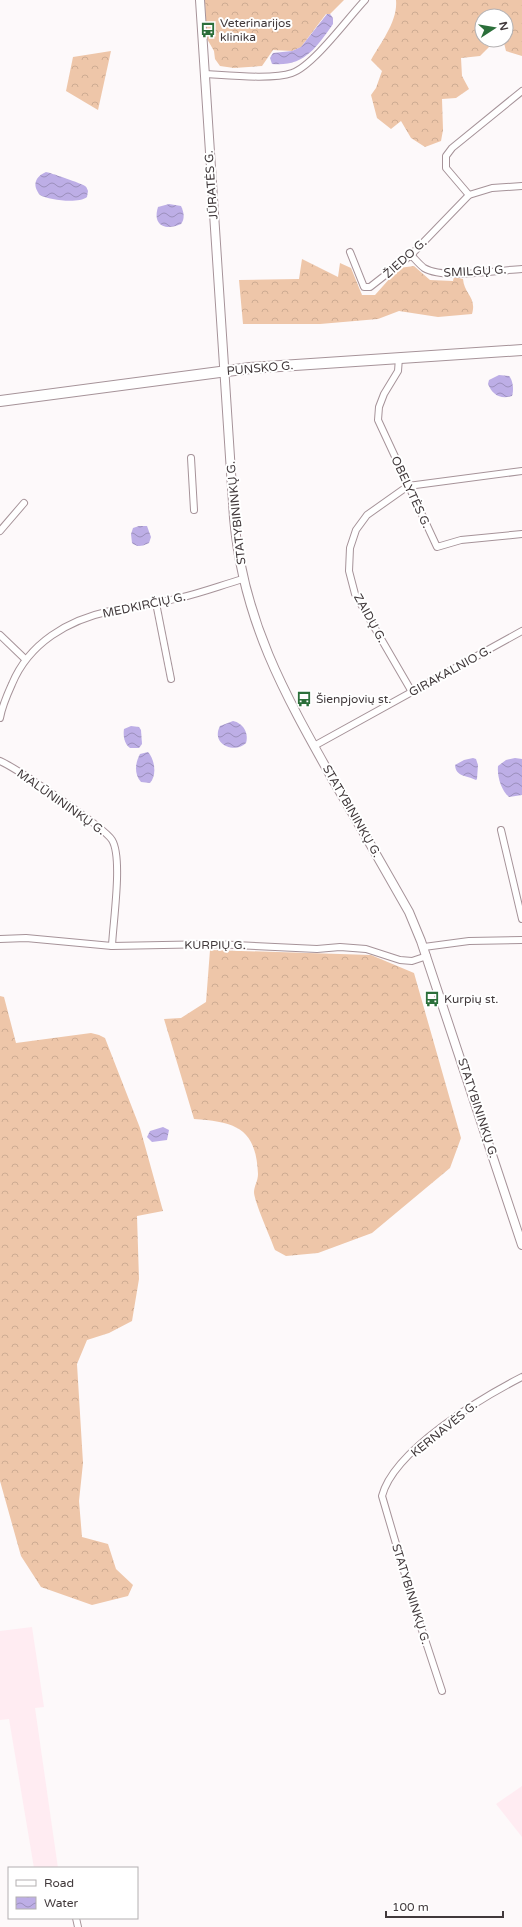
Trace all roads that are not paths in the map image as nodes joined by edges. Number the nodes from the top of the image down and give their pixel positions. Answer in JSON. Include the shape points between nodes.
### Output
{"nodes":[{"id":1,"x":200,"y":0,"type":"edge"},
{"id":2,"x":365,"y":0,"type":"edge"},
{"id":3,"x":204,"y":74,"type":"junction"},
{"id":4,"x":522,"y":91,"type":"edge"},
{"id":5,"x":522,"y":186,"type":"edge"},
{"id":6,"x":469,"y":195,"type":"junction"},
{"id":7,"x":350,"y":252,"type":"dead end"},
{"id":8,"x":411,"y":255,"type":"junction"},
{"id":9,"x":522,"y":269,"type":"edge"},
{"id":10,"x":522,"y":350,"type":"edge"},
{"id":11,"x":399,"y":358,"type":"junction"},
{"id":12,"x":225,"y":370,"type":"junction"},
{"id":13,"x":0,"y":401,"type":"edge"},
{"id":14,"x":191,"y":458,"type":"dead end"},
{"id":15,"x":522,"y":471,"type":"edge"},
{"id":16,"x":408,"y":486,"type":"junction"},
{"id":17,"x":24,"y":504,"type":"dead end"},
{"id":18,"x":194,"y":510,"type":"dead end"},
{"id":19,"x":0,"y":531,"type":"edge"},
{"id":20,"x":522,"y":534,"type":"edge"},
{"id":21,"x":243,"y":579,"type":"junction"},
{"id":22,"x":156,"y":603,"type":"junction"},
{"id":23,"x":522,"y":631,"type":"edge"},
{"id":24,"x":0,"y":635,"type":"edge"},
{"id":25,"x":25,"y":659,"type":"junction"},
{"id":26,"x":171,"y":680,"type":"dead end"},
{"id":27,"x":412,"y":692,"type":"junction"},
{"id":28,"x":0,"y":718,"type":"edge"},
{"id":29,"x":314,"y":746,"type":"junction"},
{"id":30,"x":0,"y":761,"type":"edge"},
{"id":31,"x":501,"y":830,"type":"dead end"},
{"id":32,"x":522,"y":919,"type":"edge"},
{"id":33,"x":522,"y":932,"type":"edge"},
{"id":34,"x":0,"y":939,"type":"edge"},
{"id":35,"x":520,"y":941,"type":"edge"},
{"id":36,"x":112,"y":946,"type":"junction"},
{"id":37,"x":424,"y":947,"type":"junction"},
{"id":38,"x":427,"y":956,"type":"junction"},
{"id":39,"x":522,"y":1245,"type":"edge"},
{"id":40,"x":522,"y":1377,"type":"edge"},
{"id":41,"x":382,"y":1496,"type":"joint"},
{"id":42,"x":442,"y":1691,"type":"dead end"}],
"edges":[{"from":1,"to":3,"type":"street","name":"JŪRATĖS G."},
{"from":2,"to":3,"type":"street","via":[[315,57],[293,73],[280,76]]},
{"from":3,"to":12,"type":"street","name":"JŪRATĖS G."},
{"from":4,"to":6,"type":"street","via":[[452,148],[446,156],[446,168]]},
{"from":5,"to":6,"type":"street","name":"ŽIEDO G.","via":[[492,188]]},
{"from":6,"to":8,"type":"street","name":"ŽIEDO G."},
{"from":7,"to":8,"type":"street","name":"ŽIEDO G.","via":[[364,287],[376,284]]},
{"from":8,"to":9,"type":"street","name":"SMILGŲ G.","via":[[424,268],[438,273]]},
{"from":10,"to":11,"type":"main road","name":"PUNSKO G."},
{"from":11,"to":12,"type":"main road","name":"PUNSKO G."},
{"from":11,"to":16,"type":"street","name":"OBELYTĖS G.","via":[[398,371],[379,407],[378,420]]},
{"from":12,"to":13,"type":"main road","name":"PUNSKO G."},
{"from":12,"to":21,"type":"street","name":"STATYBININKŲ G.","via":[[235,528]]},
{"from":14,"to":18,"type":"street"},
{"from":15,"to":16,"type":"street","name":"ZAIDŲ G."},
{"from":16,"to":20,"type":"street","name":"OBELYTĖS G.","via":[[437,547],[461,540]]},
{"from":16,"to":27,"type":"street","name":"ZAIDŲ G.","via":[[367,515],[356,530],[350,548],[349,571],[355,594]]},
{"from":17,"to":19,"type":"street"},
{"from":21,"to":22,"type":"street","name":"MEDKIRČIŲ G."},
{"from":21,"to":29,"type":"street","name":"STATYBININKŲ G.","via":[[257,628],[272,665]]},
{"from":22,"to":25,"type":"street","name":"MEDKIRČIŲ G.","via":[[109,611],[69,625],[55,632]]},
{"from":22,"to":26,"type":"street"},
{"from":23,"to":27,"type":"street","name":"GIRAKALNIO G."},
{"from":24,"to":25,"type":"street"},
{"from":25,"to":28,"type":"street","name":"MEDKIRČIŲ G.","via":[[4,702]]},
{"from":27,"to":29,"type":"street","name":"GIRAKALNIO G."},
{"from":29,"to":37,"type":"street","name":"STATYBININKŲ G.","via":[[409,912]]},
{"from":30,"to":36,"type":"street","name":"MALŪNININKŲ G.","via":[[71,808],[112,840],[118,865]]},
{"from":31,"to":32,"type":"street"},
{"from":33,"to":35,"type":"street"},
{"from":34,"to":36,"type":"street","name":"KURPIŲ G.","via":[[26,938]]},
{"from":35,"to":37,"type":"street","via":[[456,942]]},
{"from":36,"to":38,"type":"street","name":"KURPIŲ G.","via":[[214,944],[318,949],[340,947],[366,949],[400,960],[412,961]]},
{"from":37,"to":38,"type":"street","name":"STATYBININKŲ G."},
{"from":38,"to":39,"type":"street","name":"STATYBININKŲ G."},
{"from":40,"to":41,"type":"street","name":"KERNAVĖS G.","via":[[479,1400],[417,1448],[393,1473]]},
{"from":41,"to":42,"type":"street","name":"STATYBININKŲ G."}]}
